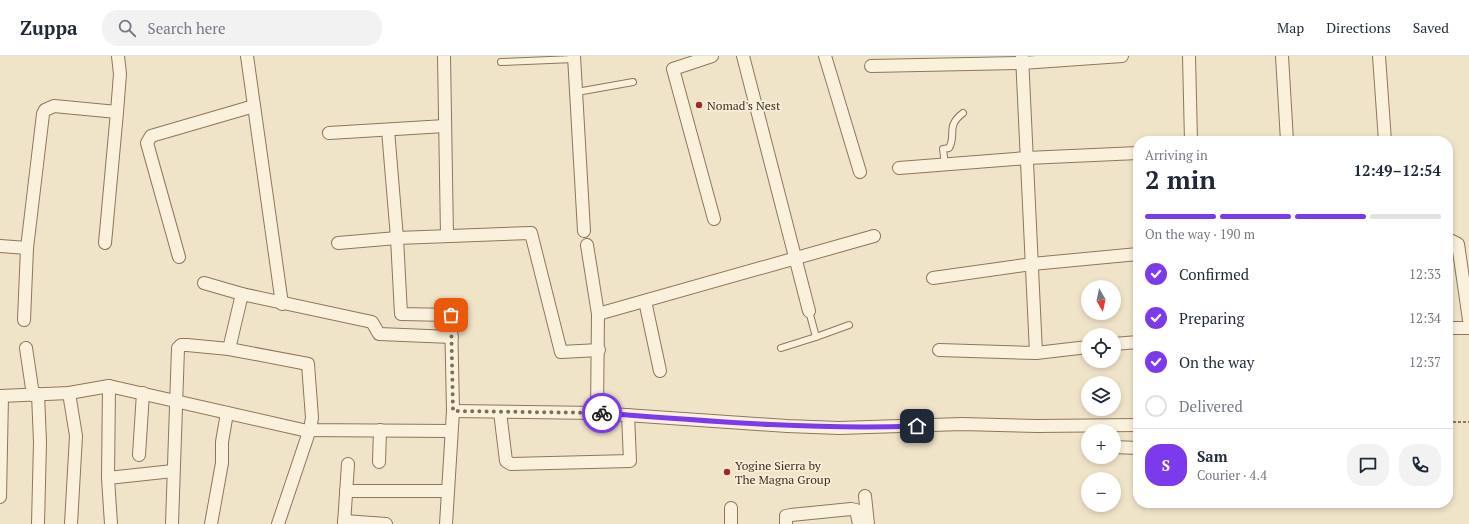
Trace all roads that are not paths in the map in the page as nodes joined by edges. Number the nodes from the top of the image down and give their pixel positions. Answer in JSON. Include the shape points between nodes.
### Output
{"nodes":[{"id":1,"x":118,"y":56,"type":"edge"},
{"id":2,"x":247,"y":56,"type":"edge"},
{"id":3,"x":444,"y":56,"type":"edge"},
{"id":4,"x":712,"y":56,"type":"edge"},
{"id":5,"x":743,"y":56,"type":"edge"},
{"id":6,"x":825,"y":56,"type":"edge"},
{"id":7,"x":1122,"y":56,"type":"edge"},
{"id":8,"x":1189,"y":56,"type":"edge"},
{"id":9,"x":1282,"y":56,"type":"edge"},
{"id":10,"x":1379,"y":56,"type":"edge"},
{"id":11,"x":574,"y":58,"type":"edge"},
{"id":12,"x":1022,"y":60,"type":"edge"},
{"id":13,"x":501,"y":62,"type":"dead end"},
{"id":14,"x":871,"y":66,"type":"dead end"},
{"id":15,"x":633,"y":82,"type":"dead end"},
{"id":16,"x":577,"y":92,"type":"junction"},
{"id":17,"x":254,"y":106,"type":"junction"},
{"id":18,"x":117,"y":112,"type":"junction"},
{"id":19,"x":963,"y":113,"type":"dead end"},
{"id":20,"x":445,"y":126,"type":"junction"},
{"id":21,"x":388,"y":130,"type":"junction"},
{"id":22,"x":329,"y":133,"type":"dead end"},
{"id":23,"x":1191,"y":136,"type":"edge"},
{"id":24,"x":1287,"y":136,"type":"edge"},
{"id":25,"x":1385,"y":136,"type":"edge"},
{"id":26,"x":1133,"y":153,"type":"edge"},
{"id":27,"x":1027,"y":158,"type":"junction"},
{"id":28,"x":944,"y":166,"type":"junction"},
{"id":29,"x":898,"y":168,"type":"dead end"},
{"id":30,"x":860,"y":172,"type":"dead end"},
{"id":31,"x":714,"y":219,"type":"dead end"},
{"id":32,"x":584,"y":231,"type":"dead end"},
{"id":33,"x":447,"y":236,"type":"junction"},
{"id":34,"x":874,"y":236,"type":"dead end"},
{"id":35,"x":397,"y":238,"type":"junction"},
{"id":36,"x":338,"y":242,"type":"dead end"},
{"id":37,"x":1453,"y":242,"type":"edge"},
{"id":38,"x":105,"y":243,"type":"dead end"},
{"id":39,"x":587,"y":245,"type":"dead end"},
{"id":40,"x":0,"y":246,"type":"edge"},
{"id":41,"x":27,"y":248,"type":"junction"},
{"id":42,"x":1133,"y":254,"type":"edge"},
{"id":43,"x":179,"y":256,"type":"dead end"},
{"id":44,"x":795,"y":258,"type":"junction"},
{"id":45,"x":1032,"y":264,"type":"junction"},
{"id":46,"x":933,"y":278,"type":"dead end"},
{"id":47,"x":204,"y":283,"type":"dead end"},
{"id":48,"x":242,"y":294,"type":"junction"},
{"id":49,"x":645,"y":301,"type":"junction"},
{"id":50,"x":282,"y":304,"type":"junction"},
{"id":51,"x":808,"y":311,"type":"joint"},
{"id":52,"x":598,"y":314,"type":"junction"},
{"id":53,"x":24,"y":320,"type":"dead end"},
{"id":54,"x":1469,"y":320,"type":"edge"},
{"id":55,"x":849,"y":325,"type":"dead end"},
{"id":56,"x":1453,"y":328,"type":"edge"},
{"id":57,"x":1469,"y":328,"type":"edge"},
{"id":58,"x":452,"y":337,"type":"junction"},
{"id":59,"x":816,"y":337,"type":"junction"},
{"id":60,"x":1133,"y":342,"type":"edge"},
{"id":61,"x":1121,"y":343,"type":"edge"},
{"id":62,"x":26,"y":348,"type":"dead end"},
{"id":63,"x":781,"y":348,"type":"dead end"},
{"id":64,"x":1081,"y":348,"type":"edge"},
{"id":65,"x":229,"y":349,"type":"junction"},
{"id":66,"x":599,"y":350,"type":"junction"},
{"id":67,"x":939,"y":350,"type":"dead end"},
{"id":68,"x":1036,"y":353,"type":"junction"},
{"id":69,"x":660,"y":371,"type":"dead end"},
{"id":70,"x":109,"y":386,"type":"junction"},
{"id":71,"x":69,"y":393,"type":"junction"},
{"id":72,"x":143,"y":393,"type":"junction"},
{"id":73,"x":35,"y":394,"type":"junction"},
{"id":74,"x":1,"y":396,"type":"edge"},
{"id":75,"x":176,"y":401,"type":"junction"},
{"id":76,"x":453,"y":411,"type":"junction"},
{"id":77,"x":500,"y":412,"type":"junction"},
{"id":78,"x":227,"y":413,"type":"junction"},
{"id":79,"x":597,"y":413,"type":"junction"},
{"id":80,"x":628,"y":415,"type":"junction"},
{"id":81,"x":1133,"y":425,"type":"edge"},
{"id":82,"x":1121,"y":426,"type":"edge"},
{"id":83,"x":1081,"y":428,"type":"edge"},
{"id":84,"x":310,"y":429,"type":"junction"},
{"id":85,"x":380,"y":430,"type":"junction"},
{"id":86,"x":451,"y":430,"type":"junction"},
{"id":87,"x":1121,"y":448,"type":"edge"},
{"id":88,"x":1133,"y":448,"type":"edge"},
{"id":89,"x":139,"y":455,"type":"dead end"},
{"id":90,"x":379,"y":462,"type":"dead end"},
{"id":91,"x":348,"y":464,"type":"dead end"},
{"id":92,"x":173,"y":471,"type":"junction"},
{"id":93,"x":108,"y":478,"type":"junction"},
{"id":94,"x":346,"y":491,"type":"junction"},
{"id":95,"x":447,"y":491,"type":"junction"},
{"id":96,"x":865,"y":496,"type":"dead end"},
{"id":97,"x":0,"y":497,"type":"edge"},
{"id":98,"x":731,"y":508,"type":"dead end"},
{"id":99,"x":344,"y":522,"type":"edge"},
{"id":100,"x":38,"y":524,"type":"edge"},
{"id":101,"x":71,"y":524,"type":"edge"},
{"id":102,"x":111,"y":524,"type":"edge"},
{"id":103,"x":172,"y":524,"type":"edge"},
{"id":104,"x":211,"y":524,"type":"edge"},
{"id":105,"x":278,"y":524,"type":"edge"},
{"id":106,"x":386,"y":524,"type":"edge"},
{"id":107,"x":446,"y":524,"type":"edge"},
{"id":108,"x":731,"y":524,"type":"edge"},
{"id":109,"x":786,"y":524,"type":"edge"},
{"id":110,"x":859,"y":524,"type":"edge"},
{"id":111,"x":868,"y":524,"type":"edge"}],
"edges":[{"from":1,"to":18,"type":"street","via":[[120,74]]},
{"from":2,"to":17,"type":"street"},
{"from":3,"to":20,"type":"street"},
{"from":4,"to":31,"type":"street","via":[[673,69]]},
{"from":5,"to":44,"type":"street"},
{"from":6,"to":30,"type":"street"},
{"from":7,"to":12,"type":"street"},
{"from":8,"to":23,"type":"street"},
{"from":9,"to":24,"type":"street"},
{"from":10,"to":25,"type":"street"},
{"from":11,"to":13,"type":"lane"},
{"from":11,"to":16,"type":"street"},
{"from":12,"to":14,"type":"street"},
{"from":12,"to":27,"type":"street"},
{"from":15,"to":16,"type":"lane"},
{"from":16,"to":32,"type":"street"},
{"from":17,"to":43,"type":"street","via":[[151,136],[147,143]]},
{"from":17,"to":50,"type":"street"},
{"from":18,"to":38,"type":"street"},
{"from":18,"to":41,"type":"street","via":[[54,106],[45,110]]},
{"from":19,"to":28,"type":"lane","via":[[953,124],[949,148],[943,150]]},
{"from":20,"to":21,"type":"street"},
{"from":20,"to":33,"type":"street"},
{"from":21,"to":22,"type":"street"},
{"from":21,"to":35,"type":"street"},
{"from":26,"to":27,"type":"street"},
{"from":27,"to":28,"type":"street"},
{"from":27,"to":45,"type":"street"},
{"from":28,"to":29,"type":"street"},
{"from":33,"to":35,"type":"street"},
{"from":33,"to":66,"type":"street","via":[[531,233],[561,352]]},
{"from":34,"to":44,"type":"street"},
{"from":35,"to":36,"type":"street"},
{"from":35,"to":58,"type":"street","via":[[400,314],[451,315]]},
{"from":37,"to":54,"type":"street","via":[[1458,244]]},
{"from":39,"to":52,"type":"street"},
{"from":40,"to":41,"type":"street"},
{"from":41,"to":53,"type":"street"},
{"from":42,"to":45,"type":"street"},
{"from":44,"to":49,"type":"street"},
{"from":44,"to":51,"type":"street"},
{"from":45,"to":46,"type":"street"},
{"from":45,"to":68,"type":"street"},
{"from":47,"to":48,"type":"street"},
{"from":48,"to":50,"type":"street"},
{"from":48,"to":65,"type":"street"},
{"from":49,"to":52,"type":"street"},
{"from":49,"to":69,"type":"street"},
{"from":50,"to":58,"type":"street","via":[[372,322],[379,334]]},
{"from":51,"to":59,"type":"lane"},
{"from":52,"to":66,"type":"street"},
{"from":55,"to":59,"type":"lane"},
{"from":56,"to":57,"type":"street"},
{"from":58,"to":76,"type":"street"},
{"from":59,"to":63,"type":"lane"},
{"from":60,"to":61,"type":"street"},
{"from":62,"to":73,"type":"street"},
{"from":64,"to":68,"type":"street"},
{"from":65,"to":75,"type":"street","via":[[180,345]]},
{"from":65,"to":84,"type":"street","via":[[308,364],[312,418]]},
{"from":66,"to":79,"type":"street"},
{"from":67,"to":68,"type":"street"},
{"from":70,"to":71,"type":"street"},
{"from":70,"to":72,"type":"street"},
{"from":70,"to":93,"type":"street"},
{"from":71,"to":73,"type":"street"},
{"from":71,"to":101,"type":"street","via":[[76,436]]},
{"from":72,"to":75,"type":"street"},
{"from":72,"to":89,"type":"street"},
{"from":73,"to":74,"type":"street"},
{"from":73,"to":100,"type":"street","via":[[40,442]]},
{"from":74,"to":97,"type":"street"},
{"from":75,"to":78,"type":"street"},
{"from":75,"to":92,"type":"street"},
{"from":76,"to":77,"type":"street"},
{"from":76,"to":86,"type":"street"},
{"from":77,"to":79,"type":"street"},
{"from":77,"to":80,"type":"street","via":[[506,461],[511,464],[630,461]]},
{"from":78,"to":84,"type":"street","via":[[303,430]]},
{"from":78,"to":104,"type":"street","via":[[222,442],[222,463]]},
{"from":79,"to":80,"type":"street"},
{"from":80,"to":83,"type":"street","via":[[839,428],[962,424]]},
{"from":81,"to":82,"type":"street"},
{"from":84,"to":85,"type":"street"},
{"from":84,"to":105,"type":"street"},
{"from":85,"to":86,"type":"street"},
{"from":85,"to":90,"type":"street"},
{"from":86,"to":95,"type":"street"},
{"from":87,"to":88,"type":"street"},
{"from":91,"to":94,"type":"street"},
{"from":92,"to":93,"type":"street"},
{"from":92,"to":103,"type":"street"},
{"from":93,"to":102,"type":"street"},
{"from":94,"to":95,"type":"street"},
{"from":94,"to":99,"type":"street"},
{"from":95,"to":107,"type":"street"},
{"from":96,"to":111,"type":"street"},
{"from":98,"to":108,"type":"street"},
{"from":99,"to":106,"type":"street"},
{"from":109,"to":110,"type":"street","via":[[786,516],[851,509],[858,513]]}]}
